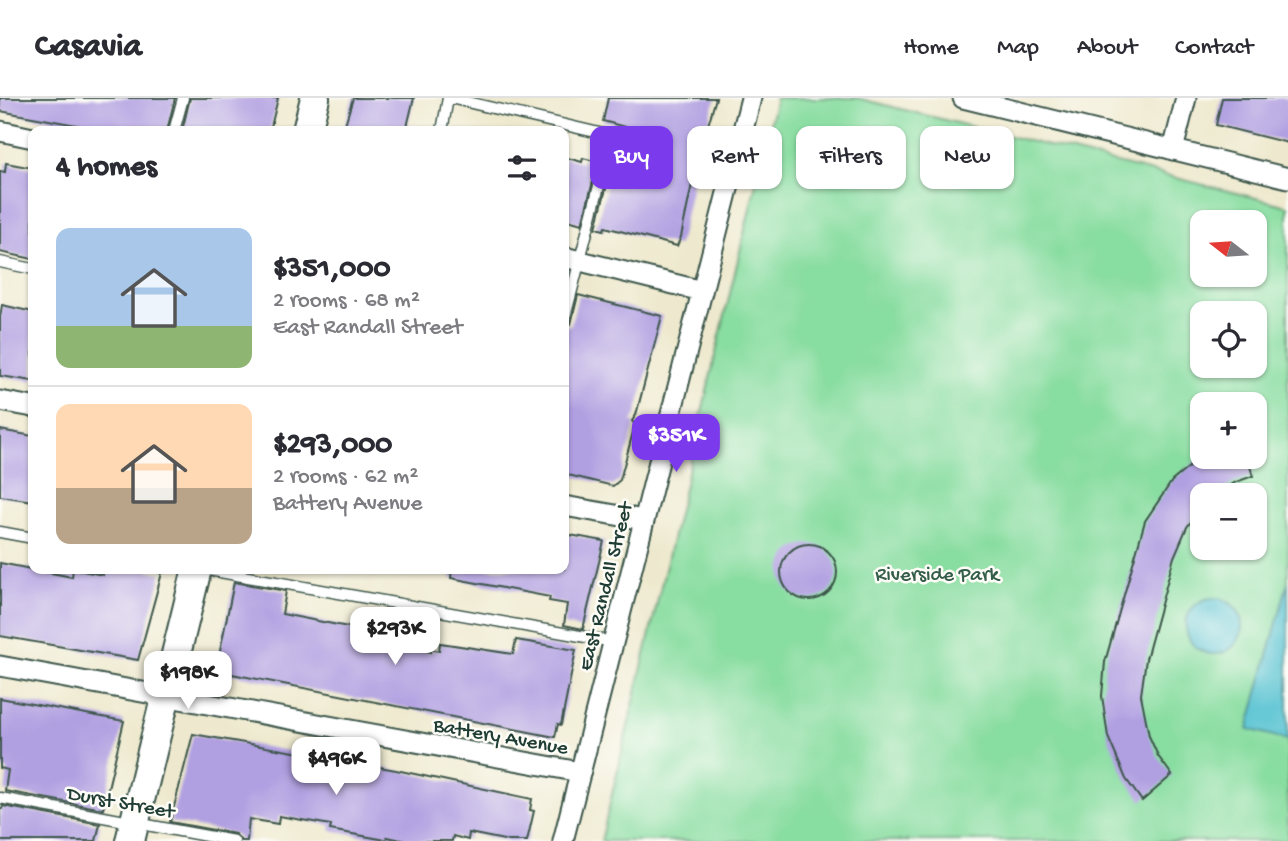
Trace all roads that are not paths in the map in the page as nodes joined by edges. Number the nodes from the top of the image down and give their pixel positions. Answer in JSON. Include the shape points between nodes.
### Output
{"nodes":[{"id":1,"x":183,"y":98,"type":"edge"},
{"id":2,"x":315,"y":98,"type":"edge"},
{"id":3,"x":449,"y":98,"type":"edge"},
{"id":4,"x":751,"y":98,"type":"edge"},
{"id":5,"x":963,"y":98,"type":"edge"},
{"id":6,"x":1186,"y":98,"type":"edge"},
{"id":7,"x":175,"y":126,"type":"edge"},
{"id":8,"x":308,"y":126,"type":"edge"},
{"id":9,"x":443,"y":126,"type":"edge"},
{"id":10,"x":0,"y":131,"type":"edge"},
{"id":11,"x":28,"y":137,"type":"edge"},
{"id":12,"x":1172,"y":150,"type":"junction"},
{"id":13,"x":1288,"y":178,"type":"edge"},
{"id":14,"x":571,"y":259,"type":"edge"},
{"id":15,"x":0,"y":262,"type":"edge"},
{"id":16,"x":28,"y":268,"type":"edge"},
{"id":17,"x":569,"y":277,"type":"edge"},
{"id":18,"x":702,"y":291,"type":"junction"},
{"id":19,"x":0,"y":401,"type":"edge"},
{"id":20,"x":28,"y":406,"type":"edge"},
{"id":21,"x":569,"y":507,"type":"edge"},
{"id":22,"x":644,"y":520,"type":"junction"},
{"id":23,"x":0,"y":532,"type":"edge"},
{"id":24,"x":28,"y":537,"type":"edge"},
{"id":25,"x":197,"y":574,"type":"edge"},
{"id":26,"x":231,"y":574,"type":"edge"},
{"id":27,"x":614,"y":642,"type":"junction"},
{"id":28,"x":0,"y":666,"type":"edge"},
{"id":29,"x":166,"y":696,"type":"junction"},
{"id":30,"x":580,"y":772,"type":"junction"},
{"id":31,"x":0,"y":798,"type":"edge"},
{"id":32,"x":132,"y":832,"type":"edge"},
{"id":33,"x":234,"y":841,"type":"edge"},
{"id":34,"x":563,"y":841,"type":"edge"}],
"edges":[{"from":1,"to":7,"type":"lane"},
{"from":2,"to":8,"type":"street"},
{"from":3,"to":9,"type":"lane"},
{"from":3,"to":14,"type":"lane","via":[[612,136]]},
{"from":4,"to":18,"type":"street","name":"East Randall Street"},
{"from":5,"to":12,"type":"street"},
{"from":6,"to":12,"type":"street"},
{"from":10,"to":11,"type":"street"},
{"from":12,"to":13,"type":"street"},
{"from":14,"to":17,"type":"lane"},
{"from":14,"to":18,"type":"street"},
{"from":15,"to":16,"type":"lane"},
{"from":18,"to":22,"type":"street","name":"East Randall Street"},
{"from":19,"to":20,"type":"street"},
{"from":21,"to":22,"type":"street"},
{"from":22,"to":27,"type":"street","name":"East Randall Street"},
{"from":23,"to":24,"type":"lane"},
{"from":25,"to":29,"type":"street"},
{"from":26,"to":27,"type":"lane"},
{"from":27,"to":30,"type":"street","name":"East Randall Street"},
{"from":28,"to":29,"type":"street","name":"Battery Avenue"},
{"from":29,"to":30,"type":"street","name":"Battery Avenue"},
{"from":29,"to":32,"type":"street"},
{"from":30,"to":34,"type":"street","name":"East Randall Street"},
{"from":31,"to":32,"type":"lane","name":"Durst Street"},
{"from":32,"to":33,"type":"lane","name":"Durst Street"}]}
